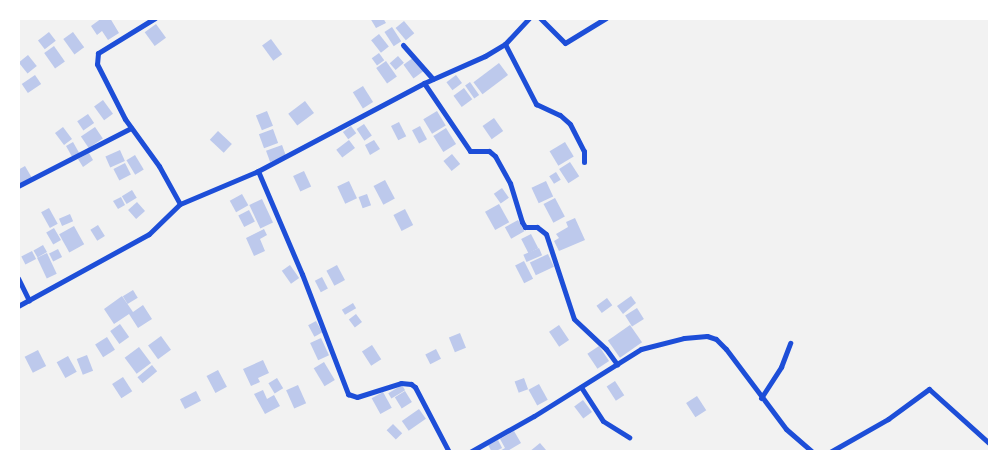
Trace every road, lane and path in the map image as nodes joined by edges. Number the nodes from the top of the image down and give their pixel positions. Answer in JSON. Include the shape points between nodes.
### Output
{"nodes":[{"id":1,"x":155,"y":18,"type":"edge"},
{"id":2,"x":529,"y":18,"type":"edge"},
{"id":3,"x":540,"y":18,"type":"edge"},
{"id":4,"x":606,"y":18,"type":"edge"},
{"id":5,"x":505,"y":44,"type":"junction"},
{"id":6,"x":403,"y":45,"type":"dead end"},
{"id":7,"x":433,"y":79,"type":"junction"},
{"id":8,"x":424,"y":82,"type":"junction"},
{"id":9,"x":131,"y":128,"type":"junction"},
{"id":10,"x":584,"y":162,"type":"dead end"},
{"id":11,"x":258,"y":171,"type":"junction"},
{"id":12,"x":18,"y":186,"type":"edge"},
{"id":13,"x":180,"y":204,"type":"junction"},
{"id":14,"x":18,"y":278,"type":"edge"},
{"id":15,"x":28,"y":301,"type":"junction"},
{"id":16,"x":18,"y":306,"type":"edge"},
{"id":17,"x":790,"y":343,"type":"dead end"},
{"id":18,"x":616,"y":364,"type":"junction"},
{"id":19,"x":580,"y":387,"type":"junction"},
{"id":20,"x":761,"y":398,"type":"junction"},
{"id":21,"x":629,"y":437,"type":"dead end"},
{"id":22,"x":990,"y":444,"type":"edge"},
{"id":23,"x":449,"y":452,"type":"edge"},
{"id":24,"x":470,"y":452,"type":"edge"},
{"id":25,"x":812,"y":452,"type":"edge"},
{"id":26,"x":830,"y":452,"type":"edge"}],
"edges":[{"from":1,"to":9,"type":"street","via":[[125,34],[96,57],[108,90]]},
{"from":2,"to":5,"type":"street"},
{"from":3,"to":4,"type":"street","via":[[565,43]]},
{"from":5,"to":7,"type":"street"},
{"from":5,"to":10,"type":"street","via":[[536,104],[570,124],[584,151]]},
{"from":6,"to":7,"type":"street"},
{"from":7,"to":8,"type":"street"},
{"from":8,"to":11,"type":"street"},
{"from":8,"to":18,"type":"street","via":[[471,151],[489,151],[495,156],[510,183],[525,227],[537,226],[546,234],[574,319]]},
{"from":9,"to":12,"type":"street"},
{"from":9,"to":13,"type":"street"},
{"from":11,"to":13,"type":"street"},
{"from":11,"to":23,"type":"street","via":[[348,394],[357,397],[401,382],[411,384]]},
{"from":13,"to":15,"type":"street","via":[[149,234]]},
{"from":14,"to":15,"type":"street"},
{"from":15,"to":16,"type":"street"},
{"from":17,"to":20,"type":"street","via":[[781,367]]},
{"from":18,"to":19,"type":"street"},
{"from":18,"to":20,"type":"street","via":[[661,342],[707,336],[726,349]]},
{"from":19,"to":21,"type":"street","via":[[603,422]]},
{"from":19,"to":24,"type":"street"},
{"from":20,"to":25,"type":"street","via":[[786,429]]},
{"from":22,"to":26,"type":"street","via":[[929,389],[888,419]]}]}
